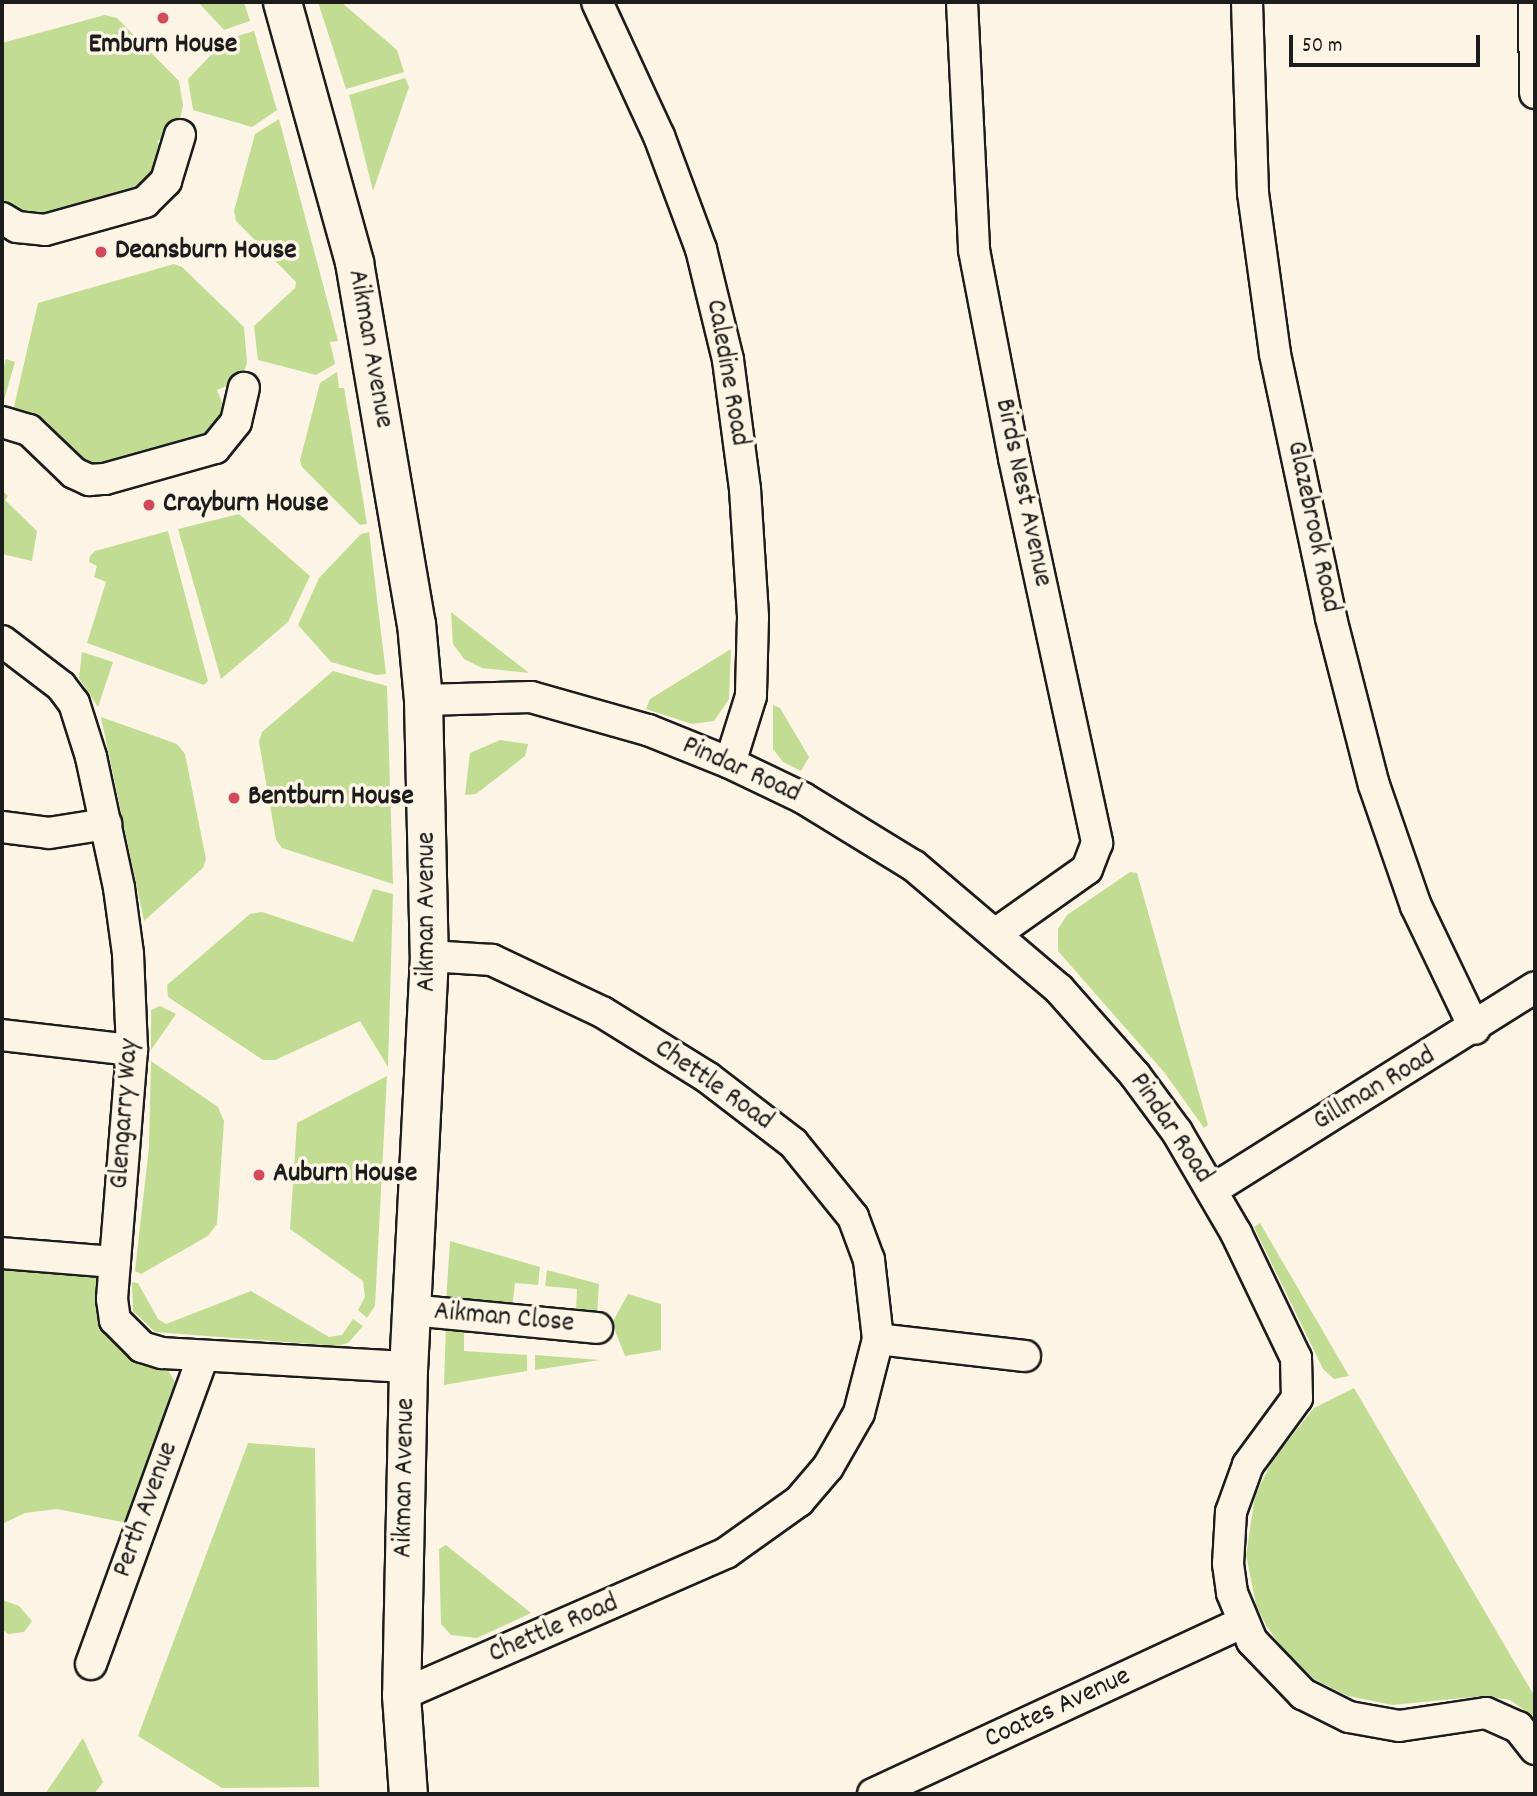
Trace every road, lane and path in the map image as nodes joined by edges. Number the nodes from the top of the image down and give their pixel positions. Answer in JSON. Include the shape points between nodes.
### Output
{"nodes":[{"id":1,"x":282,"y":2,"type":"edge"},
{"id":2,"x":597,"y":2,"type":"edge"},
{"id":3,"x":962,"y":2,"type":"edge"},
{"id":4,"x":1247,"y":2,"type":"edge"},
{"id":5,"x":1534,"y":2,"type":"edge"},
{"id":6,"x":1535,"y":93,"type":"edge"},
{"id":7,"x":180,"y":135,"type":"dead end"},
{"id":8,"x":2,"y":218,"type":"edge"},
{"id":9,"x":244,"y":388,"type":"dead end"},
{"id":10,"x":2,"y":422,"type":"edge"},
{"id":11,"x":2,"y":641,"type":"edge"},
{"id":12,"x":423,"y":700,"type":"junction"},
{"id":13,"x":730,"y":763,"type":"junction"},
{"id":14,"x":106,"y":824,"type":"junction"},
{"id":15,"x":2,"y":827,"type":"edge"},
{"id":16,"x":998,"y":932,"type":"junction"},
{"id":17,"x":429,"y":956,"type":"junction"},
{"id":18,"x":1535,"y":987,"type":"edge"},
{"id":19,"x":1475,"y":1029,"type":"junction"},
{"id":20,"x":2,"y":1035,"type":"edge"},
{"id":21,"x":132,"y":1050,"type":"junction"},
{"id":22,"x":1212,"y":1190,"type":"junction"},
{"id":23,"x":2,"y":1253,"type":"edge"},
{"id":24,"x":115,"y":1262,"type":"junction"},
{"id":25,"x":411,"y":1310,"type":"junction"},
{"id":26,"x":597,"y":1328,"type":"dead end"},
{"id":27,"x":878,"y":1339,"type":"junction"},
{"id":28,"x":1026,"y":1356,"type":"dead end"},
{"id":29,"x":203,"y":1357,"type":"junction"},
{"id":30,"x":408,"y":1367,"type":"junction"},
{"id":31,"x":1242,"y":1623,"type":"junction"},
{"id":32,"x":91,"y":1664,"type":"dead end"},
{"id":33,"x":401,"y":1695,"type":"junction"},
{"id":34,"x":1535,"y":1749,"type":"edge"},
{"id":35,"x":408,"y":1794,"type":"edge"},
{"id":36,"x":874,"y":1794,"type":"edge"}],
"edges":[{"from":1,"to":12,"type":"street","name":"Aikman Avenue","via":[[354,262],[416,623]]},
{"from":2,"to":13,"type":"street","name":"Caledine Road","via":[[659,136],[696,236],[728,359],[745,489],[753,617],[751,696]]},
{"from":3,"to":16,"type":"street","name":"Birds Nest Avenue","via":[[974,250],[1097,843],[1087,869]]},
{"from":4,"to":19,"type":"street","name":"Glazebrook Road","via":[[1252,192],[1275,354],[1331,618],[1374,785],[1416,906]]},
{"from":5,"to":6,"type":"street"},
{"from":7,"to":8,"type":"street","via":[[166,181],[145,202],[45,230],[17,227]]},
{"from":9,"to":10,"type":"street","via":[[236,422],[215,449],[105,479],[89,480],[74,473],[29,430]]},
{"from":11,"to":14,"type":"street","name":"Glengarry Way","via":[[61,686],[74,703],[83,723]]},
{"from":12,"to":13,"type":"street","name":"Pindar Road","via":[[531,697],[648,730]]},
{"from":12,"to":17,"type":"street","name":"Aikman Avenue"},
{"from":13,"to":16,"type":"street","name":"Pindar Road","via":[[803,797],[914,866]]},
{"from":14,"to":15,"type":"street","via":[[49,833]]},
{"from":14,"to":21,"type":"street","name":"Glengarry Way","via":[[128,954]]},
{"from":16,"to":22,"type":"street","name":"Pindar Road","via":[[1059,989],[1128,1066],[1177,1132]]},
{"from":17,"to":25,"type":"street","name":"Aikman Avenue"},
{"from":17,"to":27,"type":"street","name":"Chettle Road","via":[[492,960],[602,1012],[707,1077],[793,1143],[853,1217],[869,1260]]},
{"from":18,"to":19,"type":"street","name":"Gillman Road"},
{"from":19,"to":22,"type":"street","name":"Gillman Road"},
{"from":20,"to":21,"type":"street"},
{"from":21,"to":24,"type":"street","name":"Glengarry Way"},
{"from":22,"to":31,"type":"street","name":"Pindar Road","via":[[1290,1339],[1300,1378],[1297,1398],[1248,1465],[1231,1512],[1228,1564]]},
{"from":23,"to":24,"type":"street"},
{"from":24,"to":29,"type":"street","name":"Glengarry Way","via":[[115,1321],[126,1335],[142,1347]]},
{"from":25,"to":26,"type":"street","name":"Aikman Close"},
{"from":25,"to":30,"type":"street","name":"Aikman Avenue"},
{"from":27,"to":28,"type":"street"},
{"from":27,"to":33,"type":"street","name":"Chettle Road","via":[[859,1413],[828,1467],[799,1501],[726,1553]]},
{"from":29,"to":30,"type":"street","name":"Glengarry Way"},
{"from":29,"to":32,"type":"street","name":"Perth Avenue"},
{"from":30,"to":33,"type":"street","name":"Aikman Avenue"},
{"from":31,"to":34,"type":"street","name":"Pindar Road","via":[[1283,1677],[1303,1694],[1349,1717],[1399,1726],[1486,1713],[1518,1727]]},
{"from":31,"to":36,"type":"street","name":"Coates Avenue"},
{"from":33,"to":35,"type":"street","name":"Aikman Avenue"}]}
